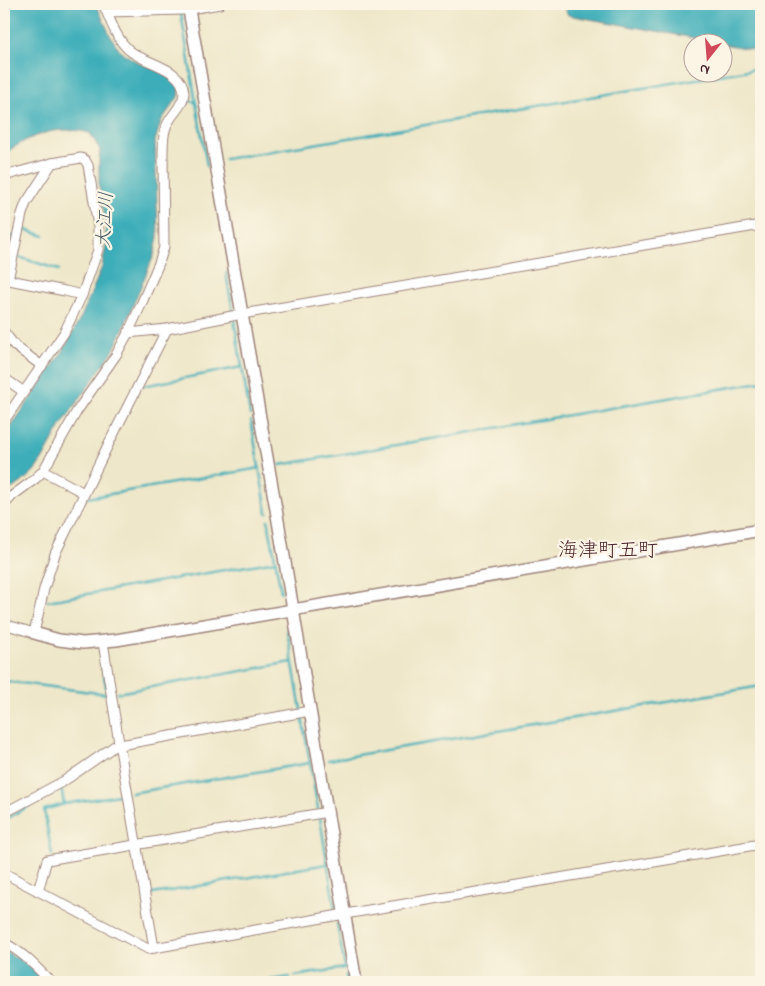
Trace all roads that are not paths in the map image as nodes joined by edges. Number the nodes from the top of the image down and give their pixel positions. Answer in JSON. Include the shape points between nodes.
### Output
{"nodes":[{"id":1,"x":220,"y":4,"type":"edge"},
{"id":2,"x":188,"y":6,"type":"edge"},
{"id":3,"x":104,"y":8,"type":"edge"},
{"id":4,"x":52,"y":163,"type":"junction"},
{"id":5,"x":4,"y":176,"type":"edge"},
{"id":6,"x":761,"y":225,"type":"edge"},
{"id":7,"x":6,"y":280,"type":"edge"},
{"id":8,"x":82,"y":296,"type":"junction"},
{"id":9,"x":242,"y":314,"type":"junction"},
{"id":10,"x":167,"y":329,"type":"junction"},
{"id":11,"x":4,"y":332,"type":"edge"},
{"id":12,"x":128,"y":333,"type":"junction"},
{"id":13,"x":42,"y":366,"type":"junction"},
{"id":14,"x":4,"y":378,"type":"edge"},
{"id":15,"x":24,"y":392,"type":"junction"},
{"id":16,"x":4,"y":421,"type":"edge"},
{"id":17,"x":43,"y":471,"type":"junction"},
{"id":18,"x":84,"y":493,"type":"junction"},
{"id":19,"x":4,"y":505,"type":"edge"},
{"id":20,"x":761,"y":530,"type":"edge"},
{"id":21,"x":293,"y":610,"type":"junction"},
{"id":22,"x":4,"y":624,"type":"edge"},
{"id":23,"x":34,"y":633,"type":"junction"},
{"id":24,"x":103,"y":642,"type":"junction"},
{"id":25,"x":310,"y":711,"type":"junction"},
{"id":26,"x":119,"y":744,"type":"junction"},
{"id":27,"x":328,"y":812,"type":"junction"},
{"id":28,"x":4,"y":813,"type":"edge"},
{"id":29,"x":137,"y":844,"type":"junction"},
{"id":30,"x":761,"y":844,"type":"edge"},
{"id":31,"x":4,"y":873,"type":"edge"},
{"id":32,"x":38,"y":891,"type":"junction"},
{"id":33,"x":345,"y":914,"type":"junction"},
{"id":34,"x":4,"y":943,"type":"edge"},
{"id":35,"x":154,"y":948,"type":"junction"},
{"id":36,"x":50,"y":982,"type":"edge"},
{"id":37,"x":356,"y":982,"type":"edge"}],
"edges":[{"from":1,"to":2,"type":"street"},
{"from":2,"to":3,"type":"street"},
{"from":2,"to":9,"type":"street"},
{"from":3,"to":12,"type":"street","via":[[121,43],[131,52],[171,72],[179,79],[184,93],[184,99],[166,127],[162,153],[164,247]]},
{"from":4,"to":5,"type":"street"},
{"from":4,"to":7,"type":"street","via":[[26,203]]},
{"from":4,"to":8,"type":"street","via":[[81,158],[88,165],[98,226],[98,250]]},
{"from":6,"to":9,"type":"street"},
{"from":7,"to":8,"type":"street"},
{"from":8,"to":13,"type":"street","via":[[64,333]]},
{"from":9,"to":10,"type":"street"},
{"from":9,"to":21,"type":"street"},
{"from":10,"to":12,"type":"street"},
{"from":10,"to":18,"type":"street"},
{"from":11,"to":13,"type":"street","via":[[15,346]]},
{"from":12,"to":17,"type":"street"},
{"from":13,"to":15,"type":"street"},
{"from":14,"to":15,"type":"street"},
{"from":15,"to":16,"type":"street"},
{"from":17,"to":18,"type":"street"},
{"from":17,"to":19,"type":"street"},
{"from":18,"to":23,"type":"street","via":[[55,554]]},
{"from":20,"to":21,"type":"street"},
{"from":21,"to":24,"type":"street"},
{"from":21,"to":25,"type":"street"},
{"from":22,"to":23,"type":"street"},
{"from":23,"to":24,"type":"street","via":[[59,640]]},
{"from":24,"to":26,"type":"street"},
{"from":25,"to":26,"type":"street"},
{"from":25,"to":27,"type":"street"},
{"from":26,"to":28,"type":"street","via":[[64,780]]},
{"from":26,"to":29,"type":"street"},
{"from":27,"to":29,"type":"street"},
{"from":27,"to":33,"type":"street"},
{"from":29,"to":32,"type":"street","via":[[47,860]]},
{"from":29,"to":35,"type":"street"},
{"from":30,"to":33,"type":"street"},
{"from":31,"to":32,"type":"street"},
{"from":32,"to":35,"type":"street","via":[[148,949]]},
{"from":33,"to":35,"type":"street"},
{"from":33,"to":37,"type":"street"},
{"from":34,"to":36,"type":"street","via":[[30,961]]}]}
